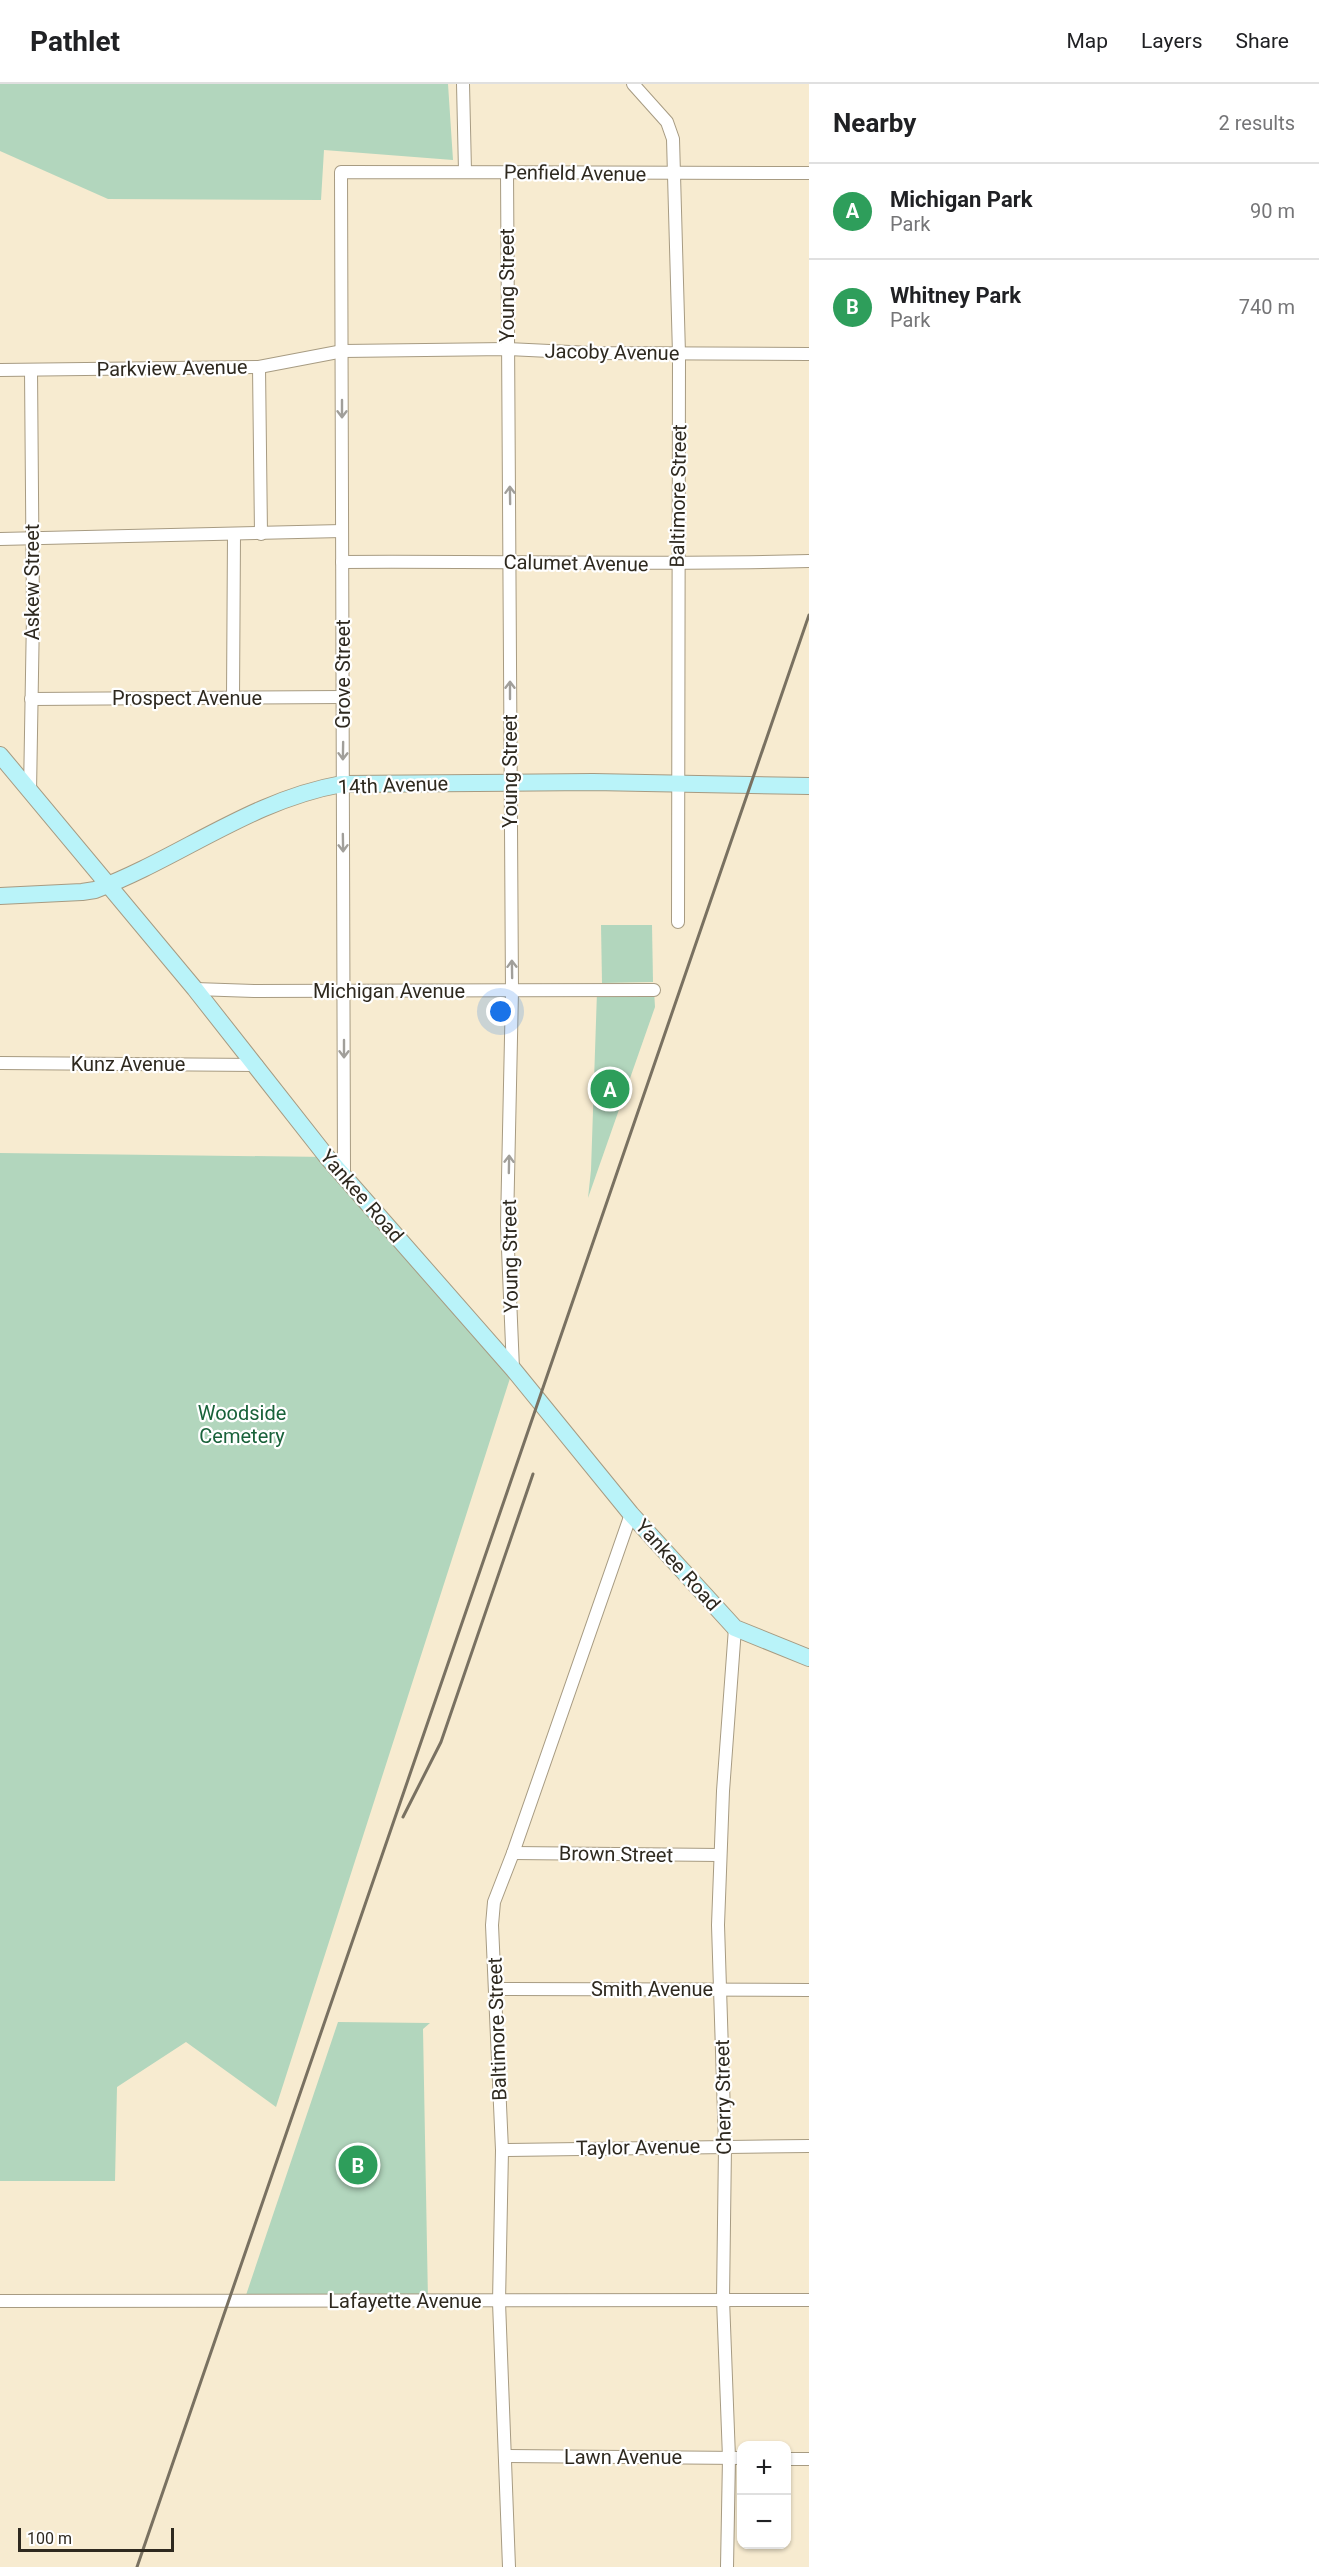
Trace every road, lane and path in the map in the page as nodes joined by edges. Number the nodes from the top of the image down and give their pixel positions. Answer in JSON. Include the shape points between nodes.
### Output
{"nodes":[{"id":1,"x":463,"y":84,"type":"edge"},
{"id":2,"x":633,"y":84,"type":"edge"},
{"id":3,"x":465,"y":171,"type":"junction"},
{"id":4,"x":340,"y":172,"type":"joint"},
{"id":5,"x":507,"y":172,"type":"junction"},
{"id":6,"x":809,"y":173,"type":"edge"},
{"id":7,"x":675,"y":174,"type":"junction"},
{"id":8,"x":507,"y":349,"type":"junction"},
{"id":9,"x":343,"y":351,"type":"junction"},
{"id":10,"x":679,"y":354,"type":"junction"},
{"id":11,"x":809,"y":354,"type":"edge"},
{"id":12,"x":259,"y":367,"type":"junction"},
{"id":13,"x":0,"y":370,"type":"edge"},
{"id":14,"x":31,"y":370,"type":"junction"},
{"id":15,"x":342,"y":531,"type":"junction"},
{"id":16,"x":234,"y":534,"type":"junction"},
{"id":17,"x":261,"y":534,"type":"junction"},
{"id":18,"x":32,"y":538,"type":"junction"},
{"id":19,"x":0,"y":539,"type":"edge"},
{"id":20,"x":511,"y":561,"type":"junction"},
{"id":21,"x":809,"y":561,"type":"edge"},
{"id":22,"x":342,"y":562,"type":"junction"},
{"id":23,"x":678,"y":564,"type":"junction"},
{"id":24,"x":344,"y":697,"type":"junction"},
{"id":25,"x":233,"y":698,"type":"junction"},
{"id":26,"x":31,"y":699,"type":"junction"},
{"id":27,"x":0,"y":755,"type":"edge"},
{"id":28,"x":510,"y":782,"type":"junction"},
{"id":29,"x":342,"y":784,"type":"junction"},
{"id":30,"x":677,"y":784,"type":"junction"},
{"id":31,"x":809,"y":786,"type":"edge"},
{"id":32,"x":30,"y":793,"type":"junction"},
{"id":33,"x":108,"y":885,"type":"junction"},
{"id":34,"x":0,"y":896,"type":"edge"},
{"id":35,"x":678,"y":922,"type":"dead end"},
{"id":36,"x":195,"y":989,"type":"junction"},
{"id":37,"x":344,"y":990,"type":"junction"},
{"id":38,"x":654,"y":990,"type":"dead end"},
{"id":39,"x":512,"y":991,"type":"junction"},
{"id":40,"x":0,"y":1063,"type":"edge"},
{"id":41,"x":256,"y":1065,"type":"junction"},
{"id":42,"x":344,"y":1175,"type":"junction"},
{"id":43,"x":513,"y":1369,"type":"junction"},
{"id":44,"x":631,"y":1514,"type":"junction"},
{"id":45,"x":735,"y":1628,"type":"junction"},
{"id":46,"x":809,"y":1658,"type":"edge"},
{"id":47,"x":513,"y":1853,"type":"junction"},
{"id":48,"x":720,"y":1855,"type":"junction"},
{"id":49,"x":721,"y":1988,"type":"junction"},
{"id":50,"x":495,"y":1989,"type":"junction"},
{"id":51,"x":809,"y":1990,"type":"edge"},
{"id":52,"x":725,"y":2146,"type":"junction"},
{"id":53,"x":809,"y":2146,"type":"edge"},
{"id":54,"x":502,"y":2150,"type":"junction"},
{"id":55,"x":723,"y":2299,"type":"junction"},
{"id":56,"x":809,"y":2300,"type":"edge"},
{"id":57,"x":0,"y":2301,"type":"edge"},
{"id":58,"x":499,"y":2302,"type":"junction"},
{"id":59,"x":505,"y":2456,"type":"junction"},
{"id":60,"x":735,"y":2458,"type":"edge"},
{"id":61,"x":791,"y":2459,"type":"edge"},
{"id":62,"x":809,"y":2459,"type":"edge"},
{"id":63,"x":509,"y":2567,"type":"edge"},
{"id":64,"x":727,"y":2567,"type":"edge"}],
"edges":[{"from":1,"to":3,"type":"street"},
{"from":2,"to":7,"type":"street","name":"Baltimore Street","via":[[667,122],[673,139]]},
{"from":3,"to":4,"type":"street","name":"Penfield Avenue"},
{"from":3,"to":5,"type":"street","name":"Penfield Avenue"},
{"from":4,"to":9,"type":"street","name":"Grove Street"},
{"from":5,"to":7,"type":"street","name":"Penfield Avenue"},
{"from":5,"to":8,"type":"street","name":"Young Street"},
{"from":6,"to":7,"type":"street","name":"Penfield Avenue"},
{"from":7,"to":10,"type":"street","name":"Baltimore Street"},
{"from":8,"to":9,"type":"street","name":"Jacoby Avenue"},
{"from":8,"to":10,"type":"street","name":"Jacoby Avenue"},
{"from":20,"to":8,"type":"street","name":"Young Street","one_way":true},
{"from":9,"to":12,"type":"street","name":"Parkview Avenue"},
{"from":9,"to":15,"type":"street","name":"Grove Street","one_way":true},
{"from":10,"to":11,"type":"street","name":"Jacoby Avenue"},
{"from":10,"to":23,"type":"street","name":"Baltimore Street"},
{"from":12,"to":14,"type":"street","name":"Parkview Avenue"},
{"from":12,"to":17,"type":"street"},
{"from":13,"to":14,"type":"street","name":"Parkview Avenue"},
{"from":14,"to":18,"type":"street","name":"Askew Street"},
{"from":15,"to":17,"type":"street"},
{"from":15,"to":22,"type":"street","name":"Grove Street"},
{"from":16,"to":17,"type":"street"},
{"from":16,"to":18,"type":"street"},
{"from":16,"to":25,"type":"street"},
{"from":18,"to":19,"type":"street"},
{"from":18,"to":26,"type":"street","name":"Askew Street"},
{"from":20,"to":22,"type":"street","name":"Calumet Avenue"},
{"from":20,"to":23,"type":"street","name":"Calumet Avenue"},
{"from":28,"to":20,"type":"street","name":"Young Street","one_way":true},
{"from":21,"to":23,"type":"street","name":"Calumet Avenue"},
{"from":22,"to":24,"type":"street","name":"Grove Street"},
{"from":23,"to":30,"type":"street","name":"Baltimore Street"},
{"from":24,"to":25,"type":"street","name":"Prospect Avenue"},
{"from":24,"to":29,"type":"street","name":"Grove Street","one_way":true},
{"from":25,"to":26,"type":"street","name":"Prospect Avenue"},
{"from":26,"to":32,"type":"street","name":"Askew Street"},
{"from":27,"to":32,"type":"street","name":"Yankee Road"},
{"from":28,"to":29,"type":"street","name":"14th Avenue"},
{"from":28,"to":30,"type":"street","name":"14th Avenue"},
{"from":39,"to":28,"type":"street","name":"Young Street","one_way":true},
{"from":29,"to":33,"type":"street","name":"14th Avenue","via":[[310,790],[266,806]]},
{"from":29,"to":37,"type":"street","name":"Grove Street","one_way":true},
{"from":30,"to":31,"type":"street","name":"14th Avenue"},
{"from":30,"to":35,"type":"street","name":"Baltimore Street"},
{"from":32,"to":33,"type":"street","name":"Yankee Road"},
{"from":33,"to":34,"type":"street","name":"14th Avenue","via":[[82,892]]},
{"from":33,"to":36,"type":"street","name":"Yankee Road"},
{"from":36,"to":37,"type":"street","name":"Michigan Avenue"},
{"from":36,"to":41,"type":"street","name":"Yankee Road"},
{"from":37,"to":39,"type":"street","name":"Michigan Avenue"},
{"from":37,"to":42,"type":"street","name":"Grove Street","one_way":true},
{"from":38,"to":39,"type":"street","name":"Michigan Avenue"},
{"from":43,"to":39,"type":"street","name":"Young Street","one_way":true,"via":[[507,1225]]},
{"from":40,"to":41,"type":"street","name":"Kunz Avenue"},
{"from":41,"to":42,"type":"street","name":"Yankee Road"},
{"from":42,"to":43,"type":"street","name":"Yankee Road"},
{"from":43,"to":44,"type":"street","name":"Yankee Road"},
{"from":44,"to":45,"type":"street","name":"Yankee Road"},
{"from":44,"to":47,"type":"street","name":"Baltimore Street"},
{"from":45,"to":46,"type":"street"},
{"from":45,"to":48,"type":"street","name":"Cherry Street"},
{"from":47,"to":48,"type":"street","name":"Brown Street"},
{"from":47,"to":50,"type":"street","name":"Baltimore Street","via":[[494,1902]]},
{"from":48,"to":49,"type":"street","name":"Cherry Street"},
{"from":49,"to":50,"type":"street","name":"Smith Avenue"},
{"from":49,"to":51,"type":"street","name":"Smith Avenue"},
{"from":49,"to":52,"type":"street","name":"Cherry Street"},
{"from":50,"to":54,"type":"street","name":"Baltimore Street"},
{"from":52,"to":53,"type":"street","name":"Taylor Avenue"},
{"from":52,"to":54,"type":"street","name":"Taylor Avenue"},
{"from":52,"to":55,"type":"street","name":"Cherry Street"},
{"from":54,"to":58,"type":"street","name":"Baltimore Street"},
{"from":55,"to":56,"type":"street","name":"Lafayette Avenue"},
{"from":55,"to":58,"type":"street","name":"Lafayette Avenue"},
{"from":55,"to":60,"type":"street","name":"Cherry Street"},
{"from":57,"to":58,"type":"street","name":"Lafayette Avenue"},
{"from":58,"to":59,"type":"street","name":"Baltimore Street"},
{"from":59,"to":60,"type":"street","name":"Lawn Avenue"},
{"from":59,"to":63,"type":"street","name":"Baltimore Street"},
{"from":60,"to":64,"type":"street","name":"Cherry Street"},
{"from":61,"to":62,"type":"street"}]}
